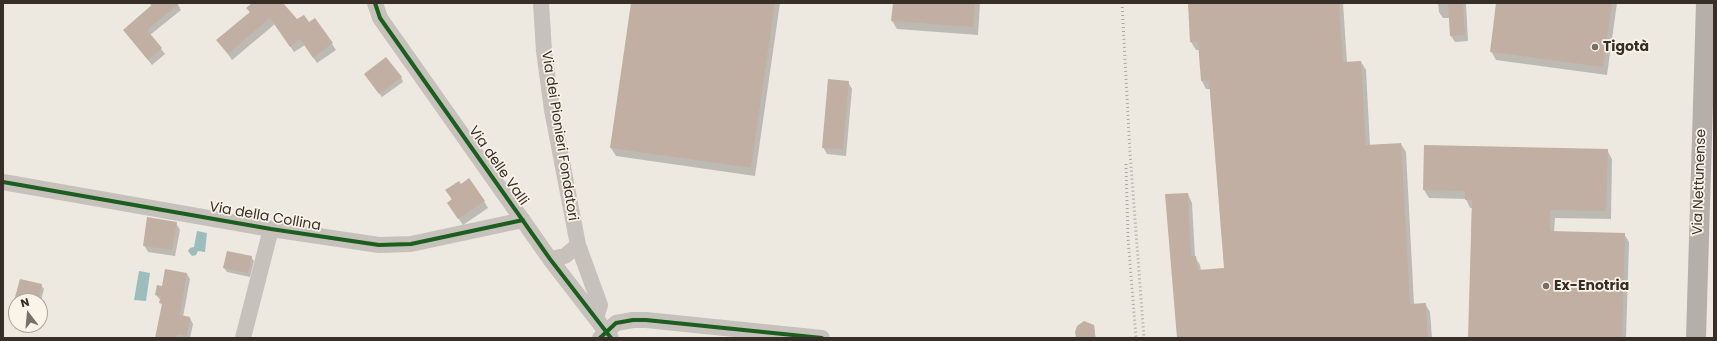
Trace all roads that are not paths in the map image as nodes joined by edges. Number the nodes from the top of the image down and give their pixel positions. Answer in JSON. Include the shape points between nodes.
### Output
{"nodes":[{"id":1,"x":366,"y":3,"type":"edge"},
{"id":2,"x":541,"y":3,"type":"edge"},
{"id":3,"x":1706,"y":3,"type":"edge"},
{"id":4,"x":378,"y":11,"type":"edge"},
{"id":5,"x":1709,"y":34,"type":"edge"},
{"id":6,"x":3,"y":182,"type":"edge"},
{"id":7,"x":523,"y":220,"type":"junction"},
{"id":8,"x":271,"y":229,"type":"junction"},
{"id":9,"x":578,"y":244,"type":"junction"},
{"id":10,"x":550,"y":259,"type":"junction"},
{"id":11,"x":596,"y":318,"type":"junction"},
{"id":12,"x":606,"y":336,"type":"edge"},
{"id":13,"x":243,"y":338,"type":"edge"},
{"id":14,"x":822,"y":338,"type":"edge"},
{"id":15,"x":1696,"y":338,"type":"edge"}],
"edges":[{"from":1,"to":4,"type":"street","name":"Via delle Valli"},
{"from":2,"to":9,"type":"street","name":"Via dei Pionieri Fondatori","via":[[549,92]]},
{"from":3,"to":5,"type":"main road","name":"Via Nettunense"},
{"from":4,"to":7,"type":"street","name":"Via delle Valli"},
{"from":5,"to":15,"type":"main road","name":"Via Nettunense"},
{"from":6,"to":8,"type":"street","name":"Via della Collina"},
{"from":7,"to":8,"type":"street","name":"Via della Collina","via":[[411,244],[388,245],[348,242]]},
{"from":7,"to":10,"type":"street","name":"Via delle Valli"},
{"from":8,"to":13,"type":"street"},
{"from":9,"to":10,"type":"street","via":[[565,256]]},
{"from":9,"to":11,"type":"street","name":"Via dei Pionieri Fondatori","via":[[600,305]]},
{"from":10,"to":11,"type":"street","name":"Via delle Valli"},
{"from":11,"to":12,"type":"street","name":"Via delle Valli"},
{"from":12,"to":14,"type":"street","via":[[616,324],[646,320]]}]}
